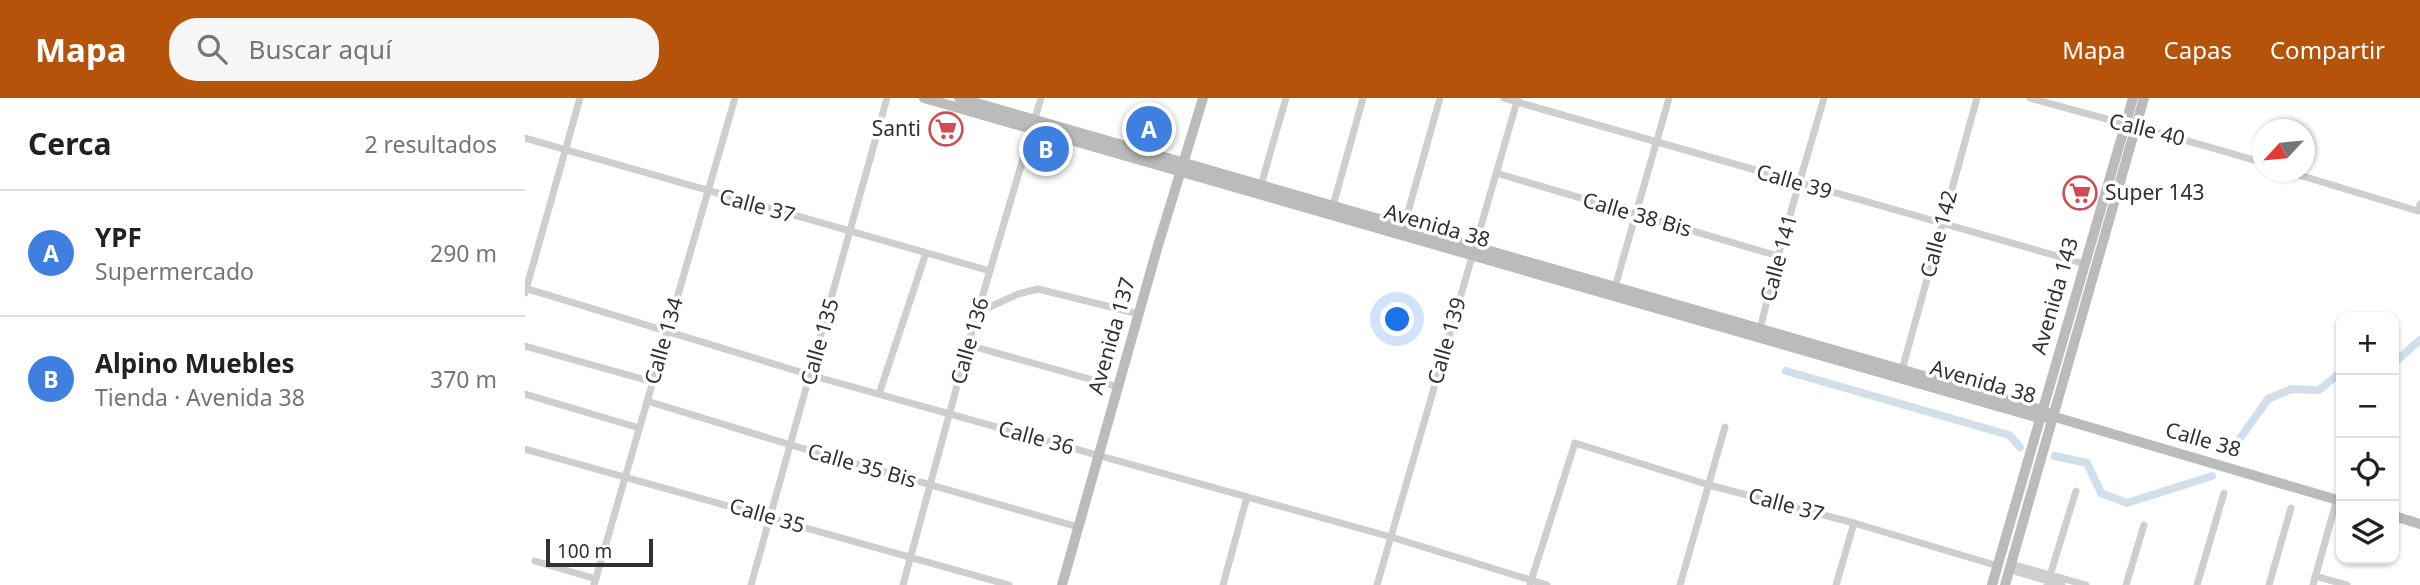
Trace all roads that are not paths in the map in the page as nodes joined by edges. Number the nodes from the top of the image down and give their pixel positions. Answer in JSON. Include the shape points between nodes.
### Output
{"nodes":[{"id":1,"x":580,"y":98,"type":"edge"},
{"id":2,"x":735,"y":98,"type":"edge"},
{"id":3,"x":887,"y":98,"type":"edge"},
{"id":4,"x":924,"y":98,"type":"edge"},
{"id":5,"x":959,"y":98,"type":"edge"},
{"id":6,"x":1041,"y":98,"type":"edge"},
{"id":7,"x":1203,"y":98,"type":"edge"},
{"id":8,"x":1286,"y":98,"type":"edge"},
{"id":9,"x":1363,"y":98,"type":"edge"},
{"id":10,"x":1440,"y":98,"type":"edge"},
{"id":11,"x":1503,"y":98,"type":"edge"},
{"id":12,"x":1669,"y":98,"type":"edge"},
{"id":13,"x":1823,"y":98,"type":"edge"},
{"id":14,"x":1977,"y":98,"type":"edge"},
{"id":15,"x":2030,"y":98,"type":"edge"},
{"id":16,"x":2133,"y":98,"type":"edge"},
{"id":17,"x":2144,"y":98,"type":"edge"},
{"id":18,"x":1518,"y":100,"type":"edge"},
{"id":19,"x":1033,"y":124,"type":"junction"},
{"id":20,"x":2130,"y":127,"type":"junction"},
{"id":21,"x":525,"y":138,"type":"edge"},
{"id":22,"x":1657,"y":142,"type":"junction"},
{"id":23,"x":565,"y":149,"type":"junction"},
{"id":24,"x":2252,"y":160,"type":"edge"},
{"id":25,"x":1181,"y":167,"type":"junction"},
{"id":26,"x":1496,"y":173,"type":"junction"},
{"id":27,"x":2315,"y":179,"type":"edge"},
{"id":28,"x":1799,"y":183,"type":"junction"},
{"id":29,"x":1261,"y":185,"type":"junction"},
{"id":30,"x":707,"y":192,"type":"junction"},
{"id":31,"x":1333,"y":206,"type":"junction"},
{"id":32,"x":2419,"y":208,"type":"edge"},
{"id":33,"x":1636,"y":214,"type":"junction"},
{"id":34,"x":1940,"y":225,"type":"junction"},
{"id":35,"x":1404,"y":226,"type":"junction"},
{"id":36,"x":851,"y":231,"type":"junction"},
{"id":37,"x":1473,"y":251,"type":"junction"},
{"id":38,"x":926,"y":253,"type":"junction"},
{"id":39,"x":1778,"y":256,"type":"junction"},
{"id":40,"x":2085,"y":264,"type":"junction"},
{"id":41,"x":990,"y":271,"type":"junction"},
{"id":42,"x":1615,"y":287,"type":"junction"},
{"id":43,"x":526,"y":290,"type":"edge"},
{"id":44,"x":979,"y":307,"type":"junction"},
{"id":45,"x":1139,"y":314,"type":"junction"},
{"id":46,"x":667,"y":332,"type":"junction"},
{"id":47,"x":1759,"y":333,"type":"junction"},
{"id":48,"x":968,"y":345,"type":"junction"},
{"id":49,"x":525,"y":346,"type":"edge"},
{"id":50,"x":1902,"y":370,"type":"junction"},
{"id":51,"x":810,"y":375,"type":"junction"},
{"id":52,"x":653,"y":382,"type":"junction"},
{"id":53,"x":1118,"y":387,"type":"junction"},
{"id":54,"x":525,"y":394,"type":"edge"},
{"id":55,"x":879,"y":394,"type":"junction"},
{"id":56,"x":647,"y":401,"type":"junction"},
{"id":57,"x":949,"y":414,"type":"junction"},
{"id":58,"x":2041,"y":414,"type":"junction"},
{"id":59,"x":2055,"y":417,"type":"junction"},
{"id":60,"x":1725,"y":427,"type":"dead end"},
{"id":61,"x":639,"y":428,"type":"junction"},
{"id":62,"x":791,"y":445,"type":"junction"},
{"id":63,"x":525,"y":449,"type":"edge"},
{"id":64,"x":1098,"y":455,"type":"junction"},
{"id":65,"x":625,"y":476,"type":"junction"},
{"id":66,"x":930,"y":485,"type":"junction"},
{"id":67,"x":1709,"y":485,"type":"junction"},
{"id":68,"x":2076,"y":491,"type":"dead end"},
{"id":69,"x":2224,"y":493,"type":"dead end"},
{"id":70,"x":1247,"y":497,"type":"junction"},
{"id":71,"x":2336,"y":499,"type":"edge"},
{"id":72,"x":2339,"y":501,"type":"edge"},
{"id":73,"x":2291,"y":508,"type":"dead end"},
{"id":74,"x":770,"y":517,"type":"junction"},
{"id":75,"x":2399,"y":518,"type":"edge"},
{"id":76,"x":1854,"y":523,"type":"junction"},
{"id":77,"x":2420,"y":524,"type":"edge"},
{"id":78,"x":2144,"y":525,"type":"dead end"},
{"id":79,"x":1078,"y":527,"type":"junction"},
{"id":80,"x":1391,"y":537,"type":"junction"},
{"id":81,"x":910,"y":558,"type":"junction"},
{"id":82,"x":535,"y":561,"type":"dead end"},
{"id":83,"x":1998,"y":566,"type":"junction"},
{"id":84,"x":2011,"y":567,"type":"junction"},
{"id":85,"x":2315,"y":576,"type":"junction"},
{"id":86,"x":2048,"y":580,"type":"edge"},
{"id":87,"x":595,"y":582,"type":"edge"},
{"id":88,"x":1531,"y":583,"type":"edge"},
{"id":89,"x":751,"y":585,"type":"edge"},
{"id":90,"x":903,"y":585,"type":"edge"},
{"id":91,"x":1009,"y":585,"type":"edge"},
{"id":92,"x":1062,"y":585,"type":"edge"},
{"id":93,"x":1223,"y":585,"type":"edge"},
{"id":94,"x":1377,"y":585,"type":"edge"},
{"id":95,"x":1547,"y":585,"type":"edge"},
{"id":96,"x":1680,"y":585,"type":"edge"},
{"id":97,"x":1836,"y":585,"type":"edge"},
{"id":98,"x":1992,"y":585,"type":"edge"},
{"id":99,"x":2005,"y":585,"type":"edge"},
{"id":100,"x":2062,"y":585,"type":"edge"},
{"id":101,"x":2086,"y":585,"type":"edge"},
{"id":102,"x":2126,"y":585,"type":"edge"},
{"id":103,"x":2197,"y":585,"type":"edge"},
{"id":104,"x":2269,"y":585,"type":"edge"},
{"id":105,"x":2313,"y":585,"type":"edge"},
{"id":106,"x":2347,"y":585,"type":"edge"}],
"edges":[{"from":1,"to":23,"type":"street"},
{"from":2,"to":30,"type":"street","name":"Calle 134"},
{"from":3,"to":36,"type":"street","name":"Calle 135"},
{"from":4,"to":19,"type":"main road","name":"Avenida 38"},
{"from":5,"to":19,"type":"main road","name":"Avenida 38"},
{"from":6,"to":19,"type":"street","name":"Calle 136"},
{"from":7,"to":25,"type":"main road","name":"Avenida 137"},
{"from":8,"to":29,"type":"street"},
{"from":9,"to":31,"type":"street"},
{"from":10,"to":35,"type":"street"},
{"from":11,"to":18,"type":"street","name":"Calle 39"},
{"from":12,"to":22,"type":"street"},
{"from":13,"to":28,"type":"street","name":"Calle 141"},
{"from":14,"to":34,"type":"street","name":"Calle 142"},
{"from":15,"to":20,"type":"street","name":"Calle 40"},
{"from":16,"to":20,"type":"main road","name":"Avenida 143"},
{"from":17,"to":20,"type":"main road","name":"Avenida 143"},
{"from":18,"to":22,"type":"street","name":"Calle 39"},
{"from":18,"to":26,"type":"street","name":"Calle 139"},
{"from":19,"to":25,"type":"main road","name":"Avenida 38"},
{"from":19,"to":41,"type":"street","name":"Calle 136"},
{"from":20,"to":24,"type":"street","name":"Calle 40"},
{"from":20,"to":40,"type":"main road","name":"Avenida 143"},
{"from":20,"to":59,"type":"main road","name":"Avenida 143"},
{"from":21,"to":23,"type":"street","name":"Calle 37"},
{"from":22,"to":28,"type":"street","name":"Calle 39"},
{"from":22,"to":33,"type":"street"},
{"from":23,"to":30,"type":"street","name":"Calle 37"},
{"from":23,"to":43,"type":"street"},
{"from":25,"to":29,"type":"main road","name":"Avenida 38"},
{"from":25,"to":37,"type":"main road","name":"Avenida 38"},
{"from":25,"to":45,"type":"main road","name":"Avenida 137"},
{"from":26,"to":33,"type":"street","name":"Calle 38 Bis"},
{"from":26,"to":37,"type":"street","name":"Calle 139"},
{"from":27,"to":32,"type":"street"},
{"from":28,"to":34,"type":"street","name":"Calle 39"},
{"from":28,"to":39,"type":"street","name":"Calle 141"},
{"from":29,"to":31,"type":"main road","name":"Avenida 38"},
{"from":30,"to":36,"type":"street","name":"Calle 37"},
{"from":30,"to":46,"type":"street","name":"Calle 134"},
{"from":31,"to":35,"type":"main road","name":"Avenida 38"},
{"from":33,"to":39,"type":"street","name":"Calle 38 Bis"},
{"from":33,"to":42,"type":"street"},
{"from":34,"to":40,"type":"street","name":"Calle 39"},
{"from":34,"to":50,"type":"street","name":"Calle 142"},
{"from":35,"to":37,"type":"main road","name":"Avenida 38"},
{"from":36,"to":38,"type":"street","name":"Calle 37"},
{"from":36,"to":51,"type":"street","name":"Calle 135"},
{"from":37,"to":42,"type":"main road","name":"Avenida 38"},
{"from":37,"to":47,"type":"main road","name":"Avenida 38"},
{"from":37,"to":80,"type":"street","name":"Calle 139"},
{"from":38,"to":41,"type":"street","name":"Calle 37"},
{"from":38,"to":55,"type":"street"},
{"from":39,"to":47,"type":"street","name":"Calle 141"},
{"from":40,"to":58,"type":"main road","name":"Avenida 143"},
{"from":41,"to":44,"type":"street","name":"Calle 136"},
{"from":42,"to":47,"type":"main road","name":"Avenida 38"},
{"from":43,"to":46,"type":"street","name":"Calle 36"},
{"from":44,"to":45,"type":"street","via":[[1038,289]]},
{"from":44,"to":48,"type":"street","name":"Calle 136"},
{"from":45,"to":53,"type":"main road","name":"Avenida 137"},
{"from":46,"to":51,"type":"street","name":"Calle 36"},
{"from":46,"to":52,"type":"street","name":"Calle 134"},
{"from":47,"to":50,"type":"main road","name":"Avenida 38"},
{"from":47,"to":58,"type":"main road","name":"Avenida 38"},
{"from":48,"to":53,"type":"street"},
{"from":48,"to":57,"type":"street","name":"Calle 136"},
{"from":49,"to":52,"type":"street"},
{"from":50,"to":58,"type":"main road","name":"Avenida 38"},
{"from":51,"to":55,"type":"street","name":"Calle 36"},
{"from":51,"to":62,"type":"street","name":"Calle 135"},
{"from":52,"to":56,"type":"street","name":"Calle 134"},
{"from":53,"to":64,"type":"main road","name":"Avenida 137"},
{"from":54,"to":61,"type":"street"},
{"from":55,"to":57,"type":"street","name":"Calle 36"},
{"from":56,"to":61,"type":"street","name":"Calle 134"},
{"from":56,"to":62,"type":"street","name":"Calle 35 Bis"},
{"from":57,"to":64,"type":"street","name":"Calle 36"},
{"from":57,"to":66,"type":"street","name":"Calle 136"},
{"from":58,"to":59,"type":"main road","name":"Avenida 38"},
{"from":58,"to":83,"type":"main road","name":"Avenida 143"},
{"from":59,"to":71,"type":"main road","name":"Calle 38"},
{"from":59,"to":84,"type":"main road","name":"Avenida 143"},
{"from":60,"to":67,"type":"street"},
{"from":61,"to":65,"type":"street","name":"Calle 134"},
{"from":62,"to":66,"type":"street","name":"Calle 35 Bis"},
{"from":62,"to":74,"type":"street","name":"Calle 135"},
{"from":63,"to":65,"type":"street","name":"Calle 35"},
{"from":64,"to":70,"type":"street","name":"Calle 36"},
{"from":64,"to":79,"type":"main road","name":"Avenida 137"},
{"from":65,"to":74,"type":"street","name":"Calle 35"},
{"from":65,"to":87,"type":"street","name":"Calle 134"},
{"from":66,"to":79,"type":"street","name":"Calle 35 Bis"},
{"from":66,"to":81,"type":"street","name":"Calle 136"},
{"from":67,"to":76,"type":"street","name":"Calle 37"},
{"from":67,"to":88,"type":"street","name":"Calle 37","via":[[1574,443]]},
{"from":67,"to":96,"type":"street"},
{"from":68,"to":86,"type":"street"},
{"from":69,"to":103,"type":"street"},
{"from":70,"to":80,"type":"street","name":"Calle 36"},
{"from":70,"to":93,"type":"street"},
{"from":72,"to":85,"type":"street"},
{"from":73,"to":104,"type":"street"},
{"from":74,"to":81,"type":"street","name":"Calle 35"},
{"from":74,"to":89,"type":"street","name":"Calle 135"},
{"from":75,"to":77,"type":"main road"},
{"from":76,"to":83,"type":"street","name":"Calle 37"},
{"from":76,"to":97,"type":"street"},
{"from":78,"to":102,"type":"street"},
{"from":79,"to":92,"type":"main road","name":"Avenida 137"},
{"from":80,"to":88,"type":"street","name":"Calle 36"},
{"from":80,"to":94,"type":"street","name":"Calle 139"},
{"from":81,"to":90,"type":"street","name":"Calle 136"},
{"from":81,"to":91,"type":"street","name":"Calle 35"},
{"from":82,"to":87,"type":"street"},
{"from":83,"to":98,"type":"main road","name":"Avenida 143"},
{"from":84,"to":86,"type":"street"},
{"from":84,"to":99,"type":"main road","name":"Avenida 143"},
{"from":85,"to":105,"type":"street"},
{"from":85,"to":106,"type":"street"},
{"from":86,"to":100,"type":"street"},
{"from":86,"to":101,"type":"street"},
{"from":88,"to":95,"type":"street","name":"Calle 36"}]}
